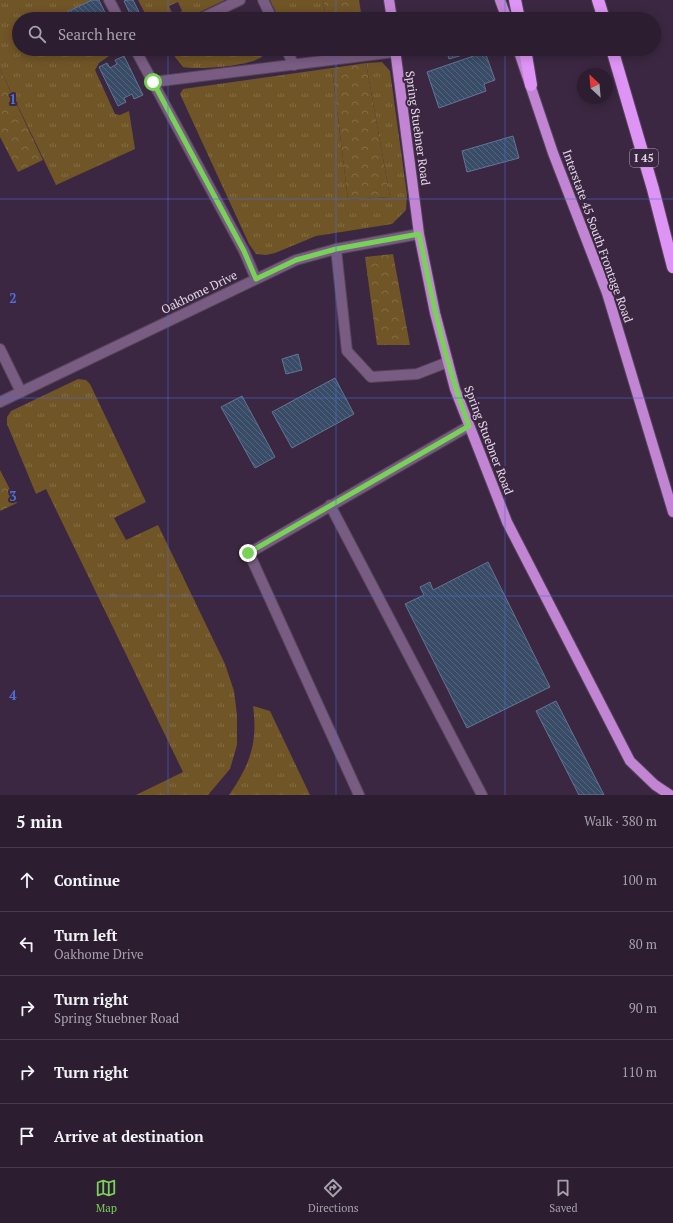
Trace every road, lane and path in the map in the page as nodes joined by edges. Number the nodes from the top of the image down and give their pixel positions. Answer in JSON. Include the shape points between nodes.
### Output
{"nodes":[{"id":1,"x":109,"y":0,"type":"edge"},
{"id":2,"x":240,"y":0,"type":"edge"},
{"id":3,"x":263,"y":0,"type":"edge"},
{"id":4,"x":390,"y":0,"type":"edge"},
{"id":5,"x":500,"y":0,"type":"edge"},
{"id":6,"x":515,"y":0,"type":"edge"},
{"id":7,"x":598,"y":0,"type":"edge"},
{"id":8,"x":115,"y":12,"type":"edge"},
{"id":9,"x":215,"y":12,"type":"edge"},
{"id":10,"x":269,"y":12,"type":"edge"},
{"id":11,"x":391,"y":12,"type":"edge"},
{"id":12,"x":504,"y":12,"type":"edge"},
{"id":13,"x":518,"y":12,"type":"edge"},
{"id":14,"x":602,"y":12,"type":"edge"},
{"id":15,"x":140,"y":56,"type":"edge"},
{"id":16,"x":290,"y":56,"type":"edge"},
{"id":17,"x":355,"y":56,"type":"edge"},
{"id":18,"x":396,"y":56,"type":"edge"},
{"id":19,"x":521,"y":56,"type":"edge"},
{"id":20,"x":526,"y":56,"type":"edge"},
{"id":21,"x":614,"y":56,"type":"edge"},
{"id":22,"x":294,"y":65,"type":"junction"},
{"id":23,"x":153,"y":82,"type":"junction"},
{"id":24,"x":531,"y":85,"type":"junction"},
{"id":25,"x":419,"y":234,"type":"junction"},
{"id":26,"x":336,"y":249,"type":"junction"},
{"id":27,"x":673,"y":267,"type":"edge"},
{"id":28,"x":256,"y":279,"type":"junction"},
{"id":29,"x":0,"y":349,"type":"edge"},
{"id":30,"x":448,"y":362,"type":"junction"},
{"id":31,"x":21,"y":392,"type":"junction"},
{"id":32,"x":0,"y":402,"type":"edge"},
{"id":33,"x":469,"y":426,"type":"junction"},
{"id":34,"x":330,"y":505,"type":"junction"},
{"id":35,"x":673,"y":512,"type":"edge"},
{"id":36,"x":359,"y":795,"type":"edge"},
{"id":37,"x":482,"y":795,"type":"edge"},
{"id":38,"x":670,"y":795,"type":"edge"}],
"edges":[{"from":1,"to":8,"type":"street"},
{"from":2,"to":9,"type":"street"},
{"from":3,"to":10,"type":"street"},
{"from":4,"to":11,"type":"main road"},
{"from":5,"to":12,"type":"main road"},
{"from":6,"to":13,"type":"highway"},
{"from":7,"to":14,"type":"highway"},
{"from":15,"to":23,"type":"street"},
{"from":16,"to":22,"type":"street"},
{"from":17,"to":22,"type":"street"},
{"from":18,"to":25,"type":"main road","name":"Spring Stuebner Road"},
{"from":19,"to":24,"type":"main road","name":"Interstate 45 South Frontage Road"},
{"from":20,"to":24,"type":"highway"},
{"from":21,"to":27,"type":"highway","number":"I 45"},
{"from":22,"to":23,"type":"street"},
{"from":23,"to":28,"type":"street","via":[[244,251]]},
{"from":24,"to":35,"type":"main road","name":"Interstate 45 South Frontage Road","via":[[553,153],[608,294]]},
{"from":25,"to":26,"type":"street","name":"Oakhome Drive"},
{"from":25,"to":30,"type":"main road","name":"Spring Stuebner Road"},
{"from":26,"to":28,"type":"street","name":"Oakhome Drive","via":[[296,260]]},
{"from":26,"to":30,"type":"street","via":[[347,351],[371,377],[418,374]]},
{"from":28,"to":31,"type":"street","name":"Oakhome Drive"},
{"from":29,"to":31,"type":"street"},
{"from":30,"to":33,"type":"main road","name":"Spring Stuebner Road"},
{"from":31,"to":32,"type":"street","name":"Oakhome Drive"},
{"from":33,"to":34,"type":"street"},
{"from":33,"to":38,"type":"main road","name":"Spring Stuebner Road","via":[[507,522],[630,760],[655,785]]},
{"from":34,"to":36,"type":"street","via":[[248,553]]},
{"from":34,"to":37,"type":"street"}]}
